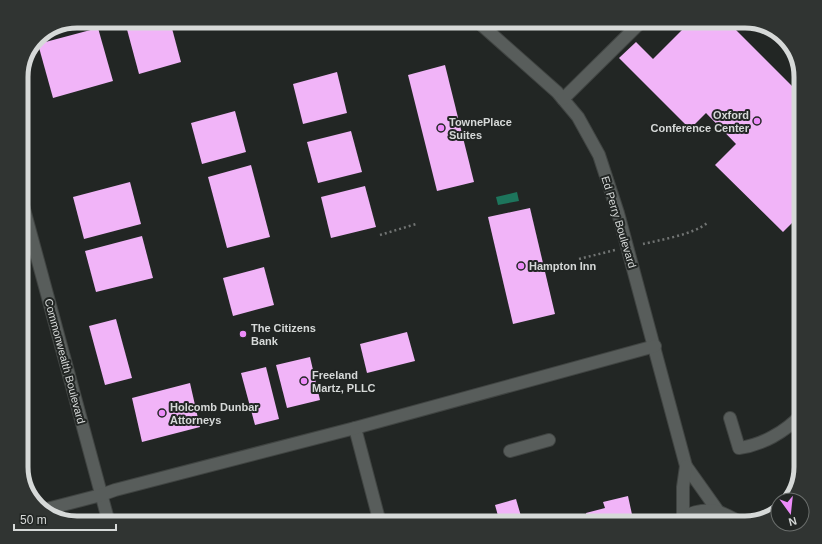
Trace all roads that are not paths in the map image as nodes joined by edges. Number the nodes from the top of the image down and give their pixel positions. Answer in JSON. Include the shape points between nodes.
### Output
{"nodes":[{"id":1,"x":485,"y":28,"type":"edge"},
{"id":2,"x":635,"y":28,"type":"edge"},
{"id":3,"x":562,"y":99,"type":"junction"},
{"id":4,"x":28,"y":224,"type":"edge"},
{"id":5,"x":655,"y":346,"type":"junction"},
{"id":6,"x":730,"y":418,"type":"dead end"},
{"id":7,"x":794,"y":421,"type":"edge"},
{"id":8,"x":355,"y":428,"type":"junction"},
{"id":9,"x":549,"y":440,"type":"dead end"},
{"id":10,"x":510,"y":451,"type":"dead end"},
{"id":11,"x":686,"y":466,"type":"junction"},
{"id":12,"x":101,"y":495,"type":"junction"},
{"id":13,"x":50,"y":508,"type":"edge"},
{"id":14,"x":718,"y":511,"type":"junction"},
{"id":15,"x":107,"y":516,"type":"edge"},
{"id":16,"x":378,"y":516,"type":"edge"},
{"id":17,"x":680,"y":516,"type":"edge"},
{"id":18,"x":687,"y":516,"type":"edge"},
{"id":19,"x":727,"y":516,"type":"edge"}],
"edges":[{"from":1,"to":3,"type":"street","name":"Ed Perry Boulevard"},
{"from":2,"to":3,"type":"street"},
{"from":3,"to":5,"type":"street","name":"Ed Perry Boulevard","via":[[578,118],[599,155]]},
{"from":4,"to":12,"type":"street","name":"Commonwealth Boulevard"},
{"from":5,"to":8,"type":"street"},
{"from":5,"to":11,"type":"street","name":"Ed Perry Boulevard"},
{"from":6,"to":7,"type":"street","via":[[739,448],[777,434]]},
{"from":8,"to":12,"type":"street"},
{"from":8,"to":16,"type":"street"},
{"from":9,"to":10,"type":"street"},
{"from":11,"to":14,"type":"street","name":"Ed Perry Boulevard"},
{"from":11,"to":17,"type":"street","name":"Ed Perry Boulevard"},
{"from":12,"to":13,"type":"street"},
{"from":12,"to":15,"type":"street","name":"Commonwealth Boulevard"},
{"from":14,"to":18,"type":"street","via":[[694,512]]},
{"from":14,"to":19,"type":"street"}]}
